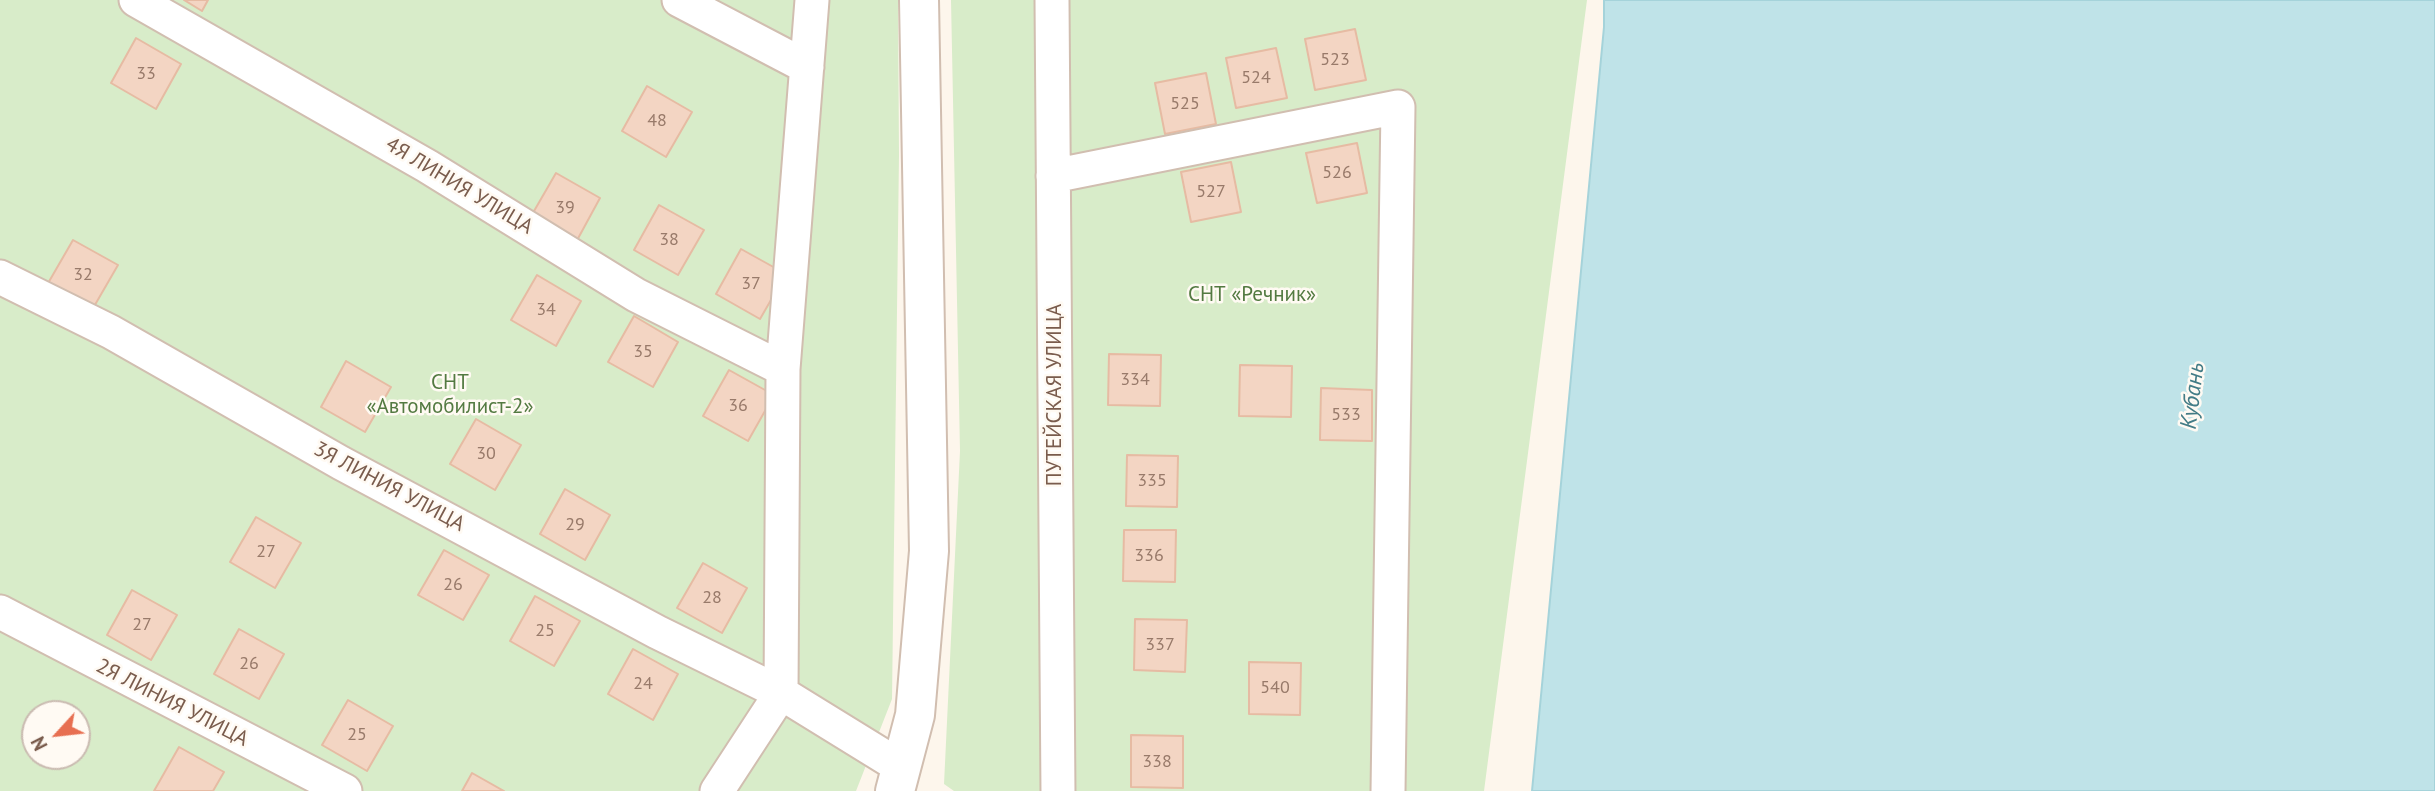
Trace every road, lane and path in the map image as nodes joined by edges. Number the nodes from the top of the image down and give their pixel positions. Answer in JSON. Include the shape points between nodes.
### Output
{"nodes":[{"id":1,"x":136,"y":0,"type":"edge"},
{"id":2,"x":678,"y":0,"type":"edge"},
{"id":3,"x":813,"y":0,"type":"edge"},
{"id":4,"x":919,"y":0,"type":"edge"},
{"id":5,"x":1052,"y":0,"type":"edge"},
{"id":6,"x":807,"y":67,"type":"junction"},
{"id":7,"x":1054,"y":176,"type":"junction"},
{"id":8,"x":0,"y":276,"type":"edge"},
{"id":9,"x":783,"y":369,"type":"junction"},
{"id":10,"x":0,"y":612,"type":"edge"},
{"id":11,"x":781,"y":693,"type":"junction"},
{"id":12,"x":898,"y":779,"type":"edge"},
{"id":13,"x":345,"y":791,"type":"edge"},
{"id":14,"x":717,"y":791,"type":"edge"},
{"id":15,"x":1058,"y":791,"type":"edge"},
{"id":16,"x":1388,"y":791,"type":"edge"}],
"edges":[{"from":1,"to":9,"type":"street","name":"4Я ЛИНИЯ УЛИЦА","via":[[427,166],[636,295]]},
{"from":2,"to":6,"type":"street"},
{"from":3,"to":6,"type":"street"},
{"from":4,"to":12,"type":"street","via":[[929,551],[915,715]]},
{"from":5,"to":7,"type":"street","name":"ПУТЕЙСКАЯ УЛИЦА"},
{"from":6,"to":9,"type":"street"},
{"from":7,"to":15,"type":"street","name":"ПУТЕЙСКАЯ УЛИЦА"},
{"from":7,"to":16,"type":"street","via":[[1398,107]]},
{"from":8,"to":11,"type":"street","name":"3Я ЛИНИЯ УЛИЦА","via":[[111,332],[341,463],[657,632]]},
{"from":9,"to":11,"type":"street"},
{"from":10,"to":13,"type":"street","name":"2Я ЛИНИЯ УЛИЦА"},
{"from":11,"to":12,"type":"street","name":"3Я ЛИНИЯ УЛИЦА"},
{"from":11,"to":14,"type":"street"}]}
